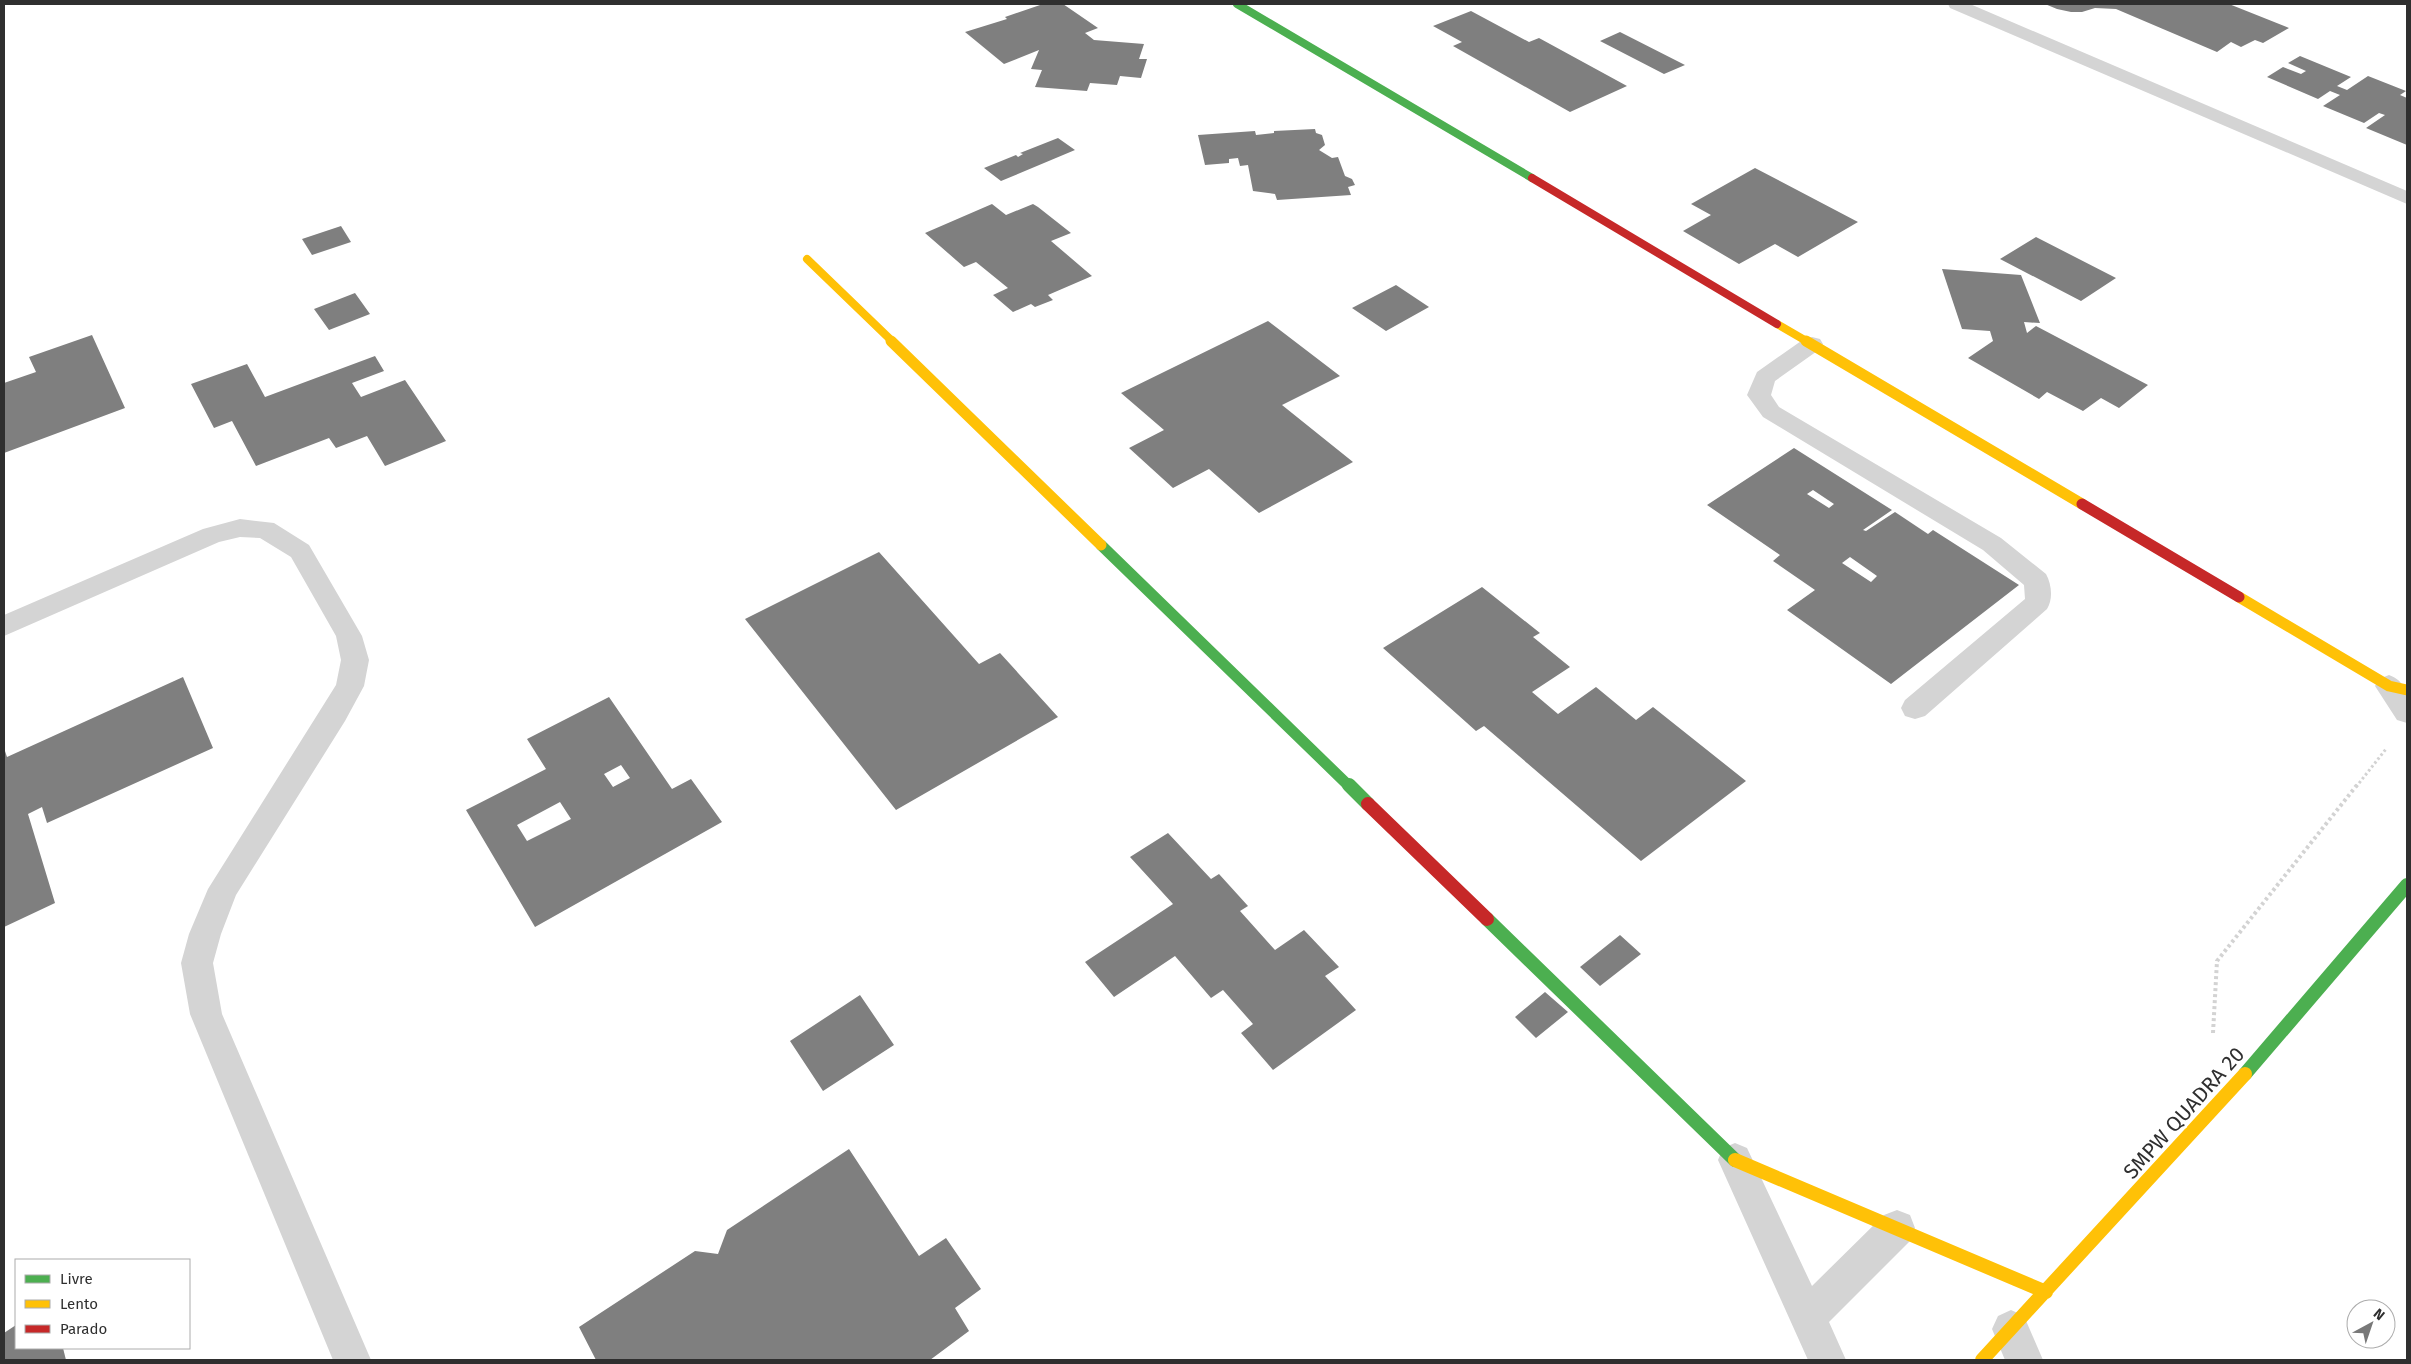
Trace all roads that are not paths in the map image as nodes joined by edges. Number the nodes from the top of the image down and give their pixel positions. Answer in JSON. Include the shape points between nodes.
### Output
{"nodes":[{"id":1,"x":1237,"y":4,"type":"edge"},
{"id":2,"x":1956,"y":4,"type":"edge"},
{"id":3,"x":2407,"y":198,"type":"edge"},
{"id":4,"x":807,"y":260,"type":"dead end"},
{"id":5,"x":1812,"y":344,"type":"junction"},
{"id":6,"x":4,"y":626,"type":"edge"},
{"id":7,"x":2398,"y":688,"type":"edge"},
{"id":8,"x":1915,"y":708,"type":"dead end"},
{"id":9,"x":2407,"y":712,"type":"edge"},
{"id":10,"x":2407,"y":885,"type":"edge"},
{"id":11,"x":1735,"y":1160,"type":"junction"},
{"id":12,"x":1897,"y":1228,"type":"junction"},
{"id":13,"x":2046,"y":1292,"type":"junction"},
{"id":14,"x":1807,"y":1317,"type":"junction"},
{"id":15,"x":2018,"y":1344,"type":"edge"},
{"id":16,"x":352,"y":1360,"type":"edge"},
{"id":17,"x":1827,"y":1360,"type":"edge"},
{"id":18,"x":1982,"y":1360,"type":"edge"}],
"edges":[{"from":1,"to":5,"type":"street"},
{"from":2,"to":3,"type":"street"},
{"from":4,"to":11,"type":"street"},
{"from":5,"to":7,"type":"street"},
{"from":5,"to":8,"type":"street","via":[[1765,377],[1759,395],[1771,412],[1992,544],[2038,581],[2038,602]]},
{"from":6,"to":16,"type":"street","via":[[212,535],[240,528],[265,529],[300,551],[349,636],[356,660],[350,686],[223,889],[197,963],[206,1014]]},
{"from":7,"to":9,"type":"street"},
{"from":10,"to":13,"type":"street","name":"SMPW QUADRA 20","via":[[2208,1116]]},
{"from":11,"to":12,"type":"street"},
{"from":11,"to":14,"type":"street"},
{"from":12,"to":13,"type":"street"},
{"from":12,"to":14,"type":"street"},
{"from":13,"to":15,"type":"street","name":"SMPW QUADRA 20"},
{"from":14,"to":17,"type":"street"},
{"from":15,"to":18,"type":"street","name":"SMPW QUADRA 20"}]}
